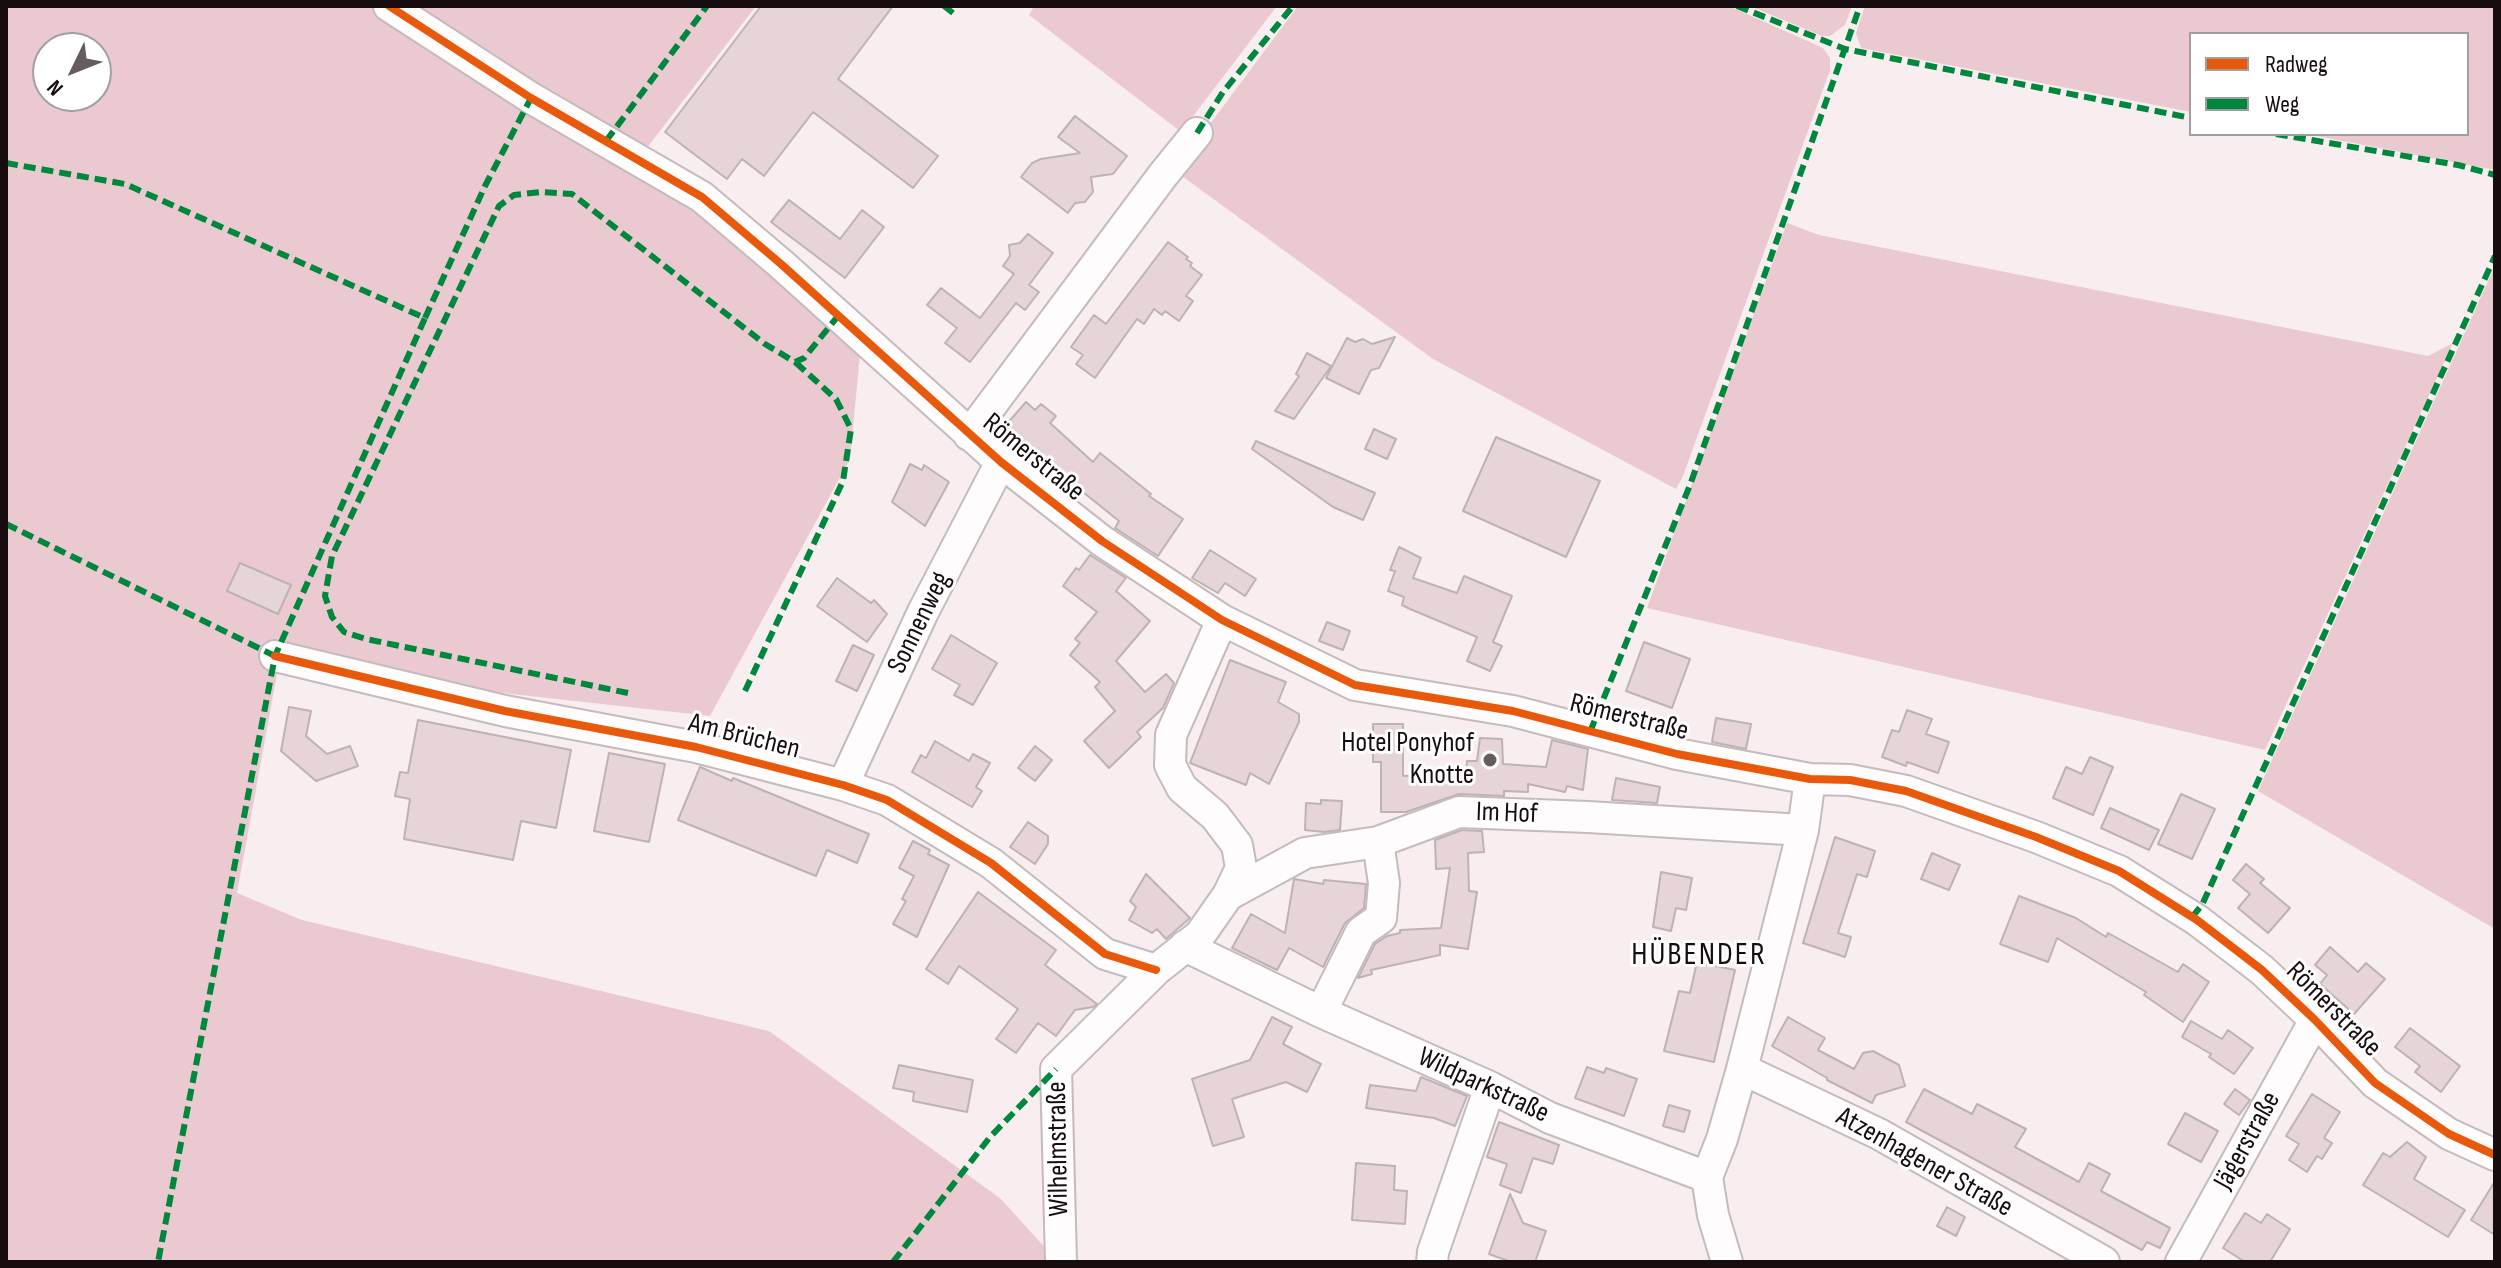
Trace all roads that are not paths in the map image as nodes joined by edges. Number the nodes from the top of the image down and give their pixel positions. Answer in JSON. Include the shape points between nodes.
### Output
{"nodes":[{"id":1,"x":389,"y":6,"type":"edge"},
{"id":2,"x":1197,"y":133,"type":"dead end"},
{"id":3,"x":969,"y":435,"type":"junction"},
{"id":4,"x":1001,"y":462,"type":"junction"},
{"id":5,"x":1222,"y":620,"type":"junction"},
{"id":6,"x":275,"y":656,"type":"dead end"},
{"id":7,"x":1810,"y":779,"type":"junction"},
{"id":8,"x":843,"y":785,"type":"junction"},
{"id":9,"x":1803,"y":830,"type":"junction"},
{"id":10,"x":1378,"y":842,"type":"junction"},
{"id":11,"x":1228,"y":895,"type":"junction"},
{"id":12,"x":1185,"y":946,"type":"junction"},
{"id":13,"x":1156,"y":970,"type":"junction"},
{"id":14,"x":1321,"y":1012,"type":"junction"},
{"id":15,"x":2315,"y":1020,"type":"junction"},
{"id":16,"x":1742,"y":1069,"type":"junction"},
{"id":17,"x":1490,"y":1087,"type":"junction"},
{"id":18,"x":2495,"y":1155,"type":"edge"},
{"id":19,"x":1707,"y":1177,"type":"junction"},
{"id":20,"x":1061,"y":1262,"type":"edge"},
{"id":21,"x":1432,"y":1262,"type":"edge"},
{"id":22,"x":1727,"y":1262,"type":"edge"},
{"id":23,"x":2104,"y":1262,"type":"edge"},
{"id":24,"x":2181,"y":1262,"type":"edge"}],
"edges":[{"from":1,"to":3,"type":"street","name":"Römerstraße","via":[[531,98],[702,197]]},
{"from":2,"to":3,"type":"street","name":"Römerstraße"},
{"from":3,"to":4,"type":"street","name":"Römerstraße"},
{"from":4,"to":5,"type":"street","name":"Römerstraße","via":[[1102,541]]},
{"from":4,"to":8,"type":"street","name":"Sonnenweg","via":[[923,612]]},
{"from":5,"to":7,"type":"street","name":"Römerstraße","via":[[1355,685],[1513,711],[1677,754]]},
{"from":5,"to":11,"type":"street","name":"Wilhelmstraße","via":[[1171,735],[1170,765],[1182,788],[1215,816],[1237,845],[1241,868]]},
{"from":6,"to":8,"type":"street","name":"Am Brüchen","via":[[505,711],[696,747]]},
{"from":7,"to":9,"type":"street"},
{"from":7,"to":15,"type":"street","name":"Römerstraße","via":[[1906,791],[2119,871],[2197,920]]},
{"from":8,"to":13,"type":"street","name":"Am Brüchen","via":[[887,800],[991,863],[1105,954]]},
{"from":9,"to":10,"type":"street","name":"Im Hof","via":[[1459,812]]},
{"from":9,"to":16,"type":"street"},
{"from":10,"to":11,"type":"street","name":"Im Hof","via":[[1305,853]]},
{"from":10,"to":14,"type":"street","via":[[1384,883],[1381,918],[1361,932]]},
{"from":11,"to":12,"type":"street","name":"Wilhelmstraße","via":[[1200,935]]},
{"from":12,"to":13,"type":"street","name":"Wilhelmstraße"},
{"from":12,"to":14,"type":"street","name":"Wildparkstraße"},
{"from":13,"to":20,"type":"street","name":"Wilhelmstraße","via":[[1056,1069]]},
{"from":14,"to":17,"type":"street","name":"Wildparkstraße"},
{"from":15,"to":18,"type":"street","name":"Römerstraße","via":[[2375,1083],[2449,1134]]},
{"from":15,"to":24,"type":"street","name":"Jägerstraße"},
{"from":16,"to":19,"type":"street"},
{"from":16,"to":23,"type":"street","name":"Atzenhagener Straße","via":[[1879,1134]]},
{"from":17,"to":19,"type":"street","name":"Wildparkstraße","via":[[1550,1118]]},
{"from":17,"to":21,"type":"street"},
{"from":19,"to":22,"type":"street"}]}
